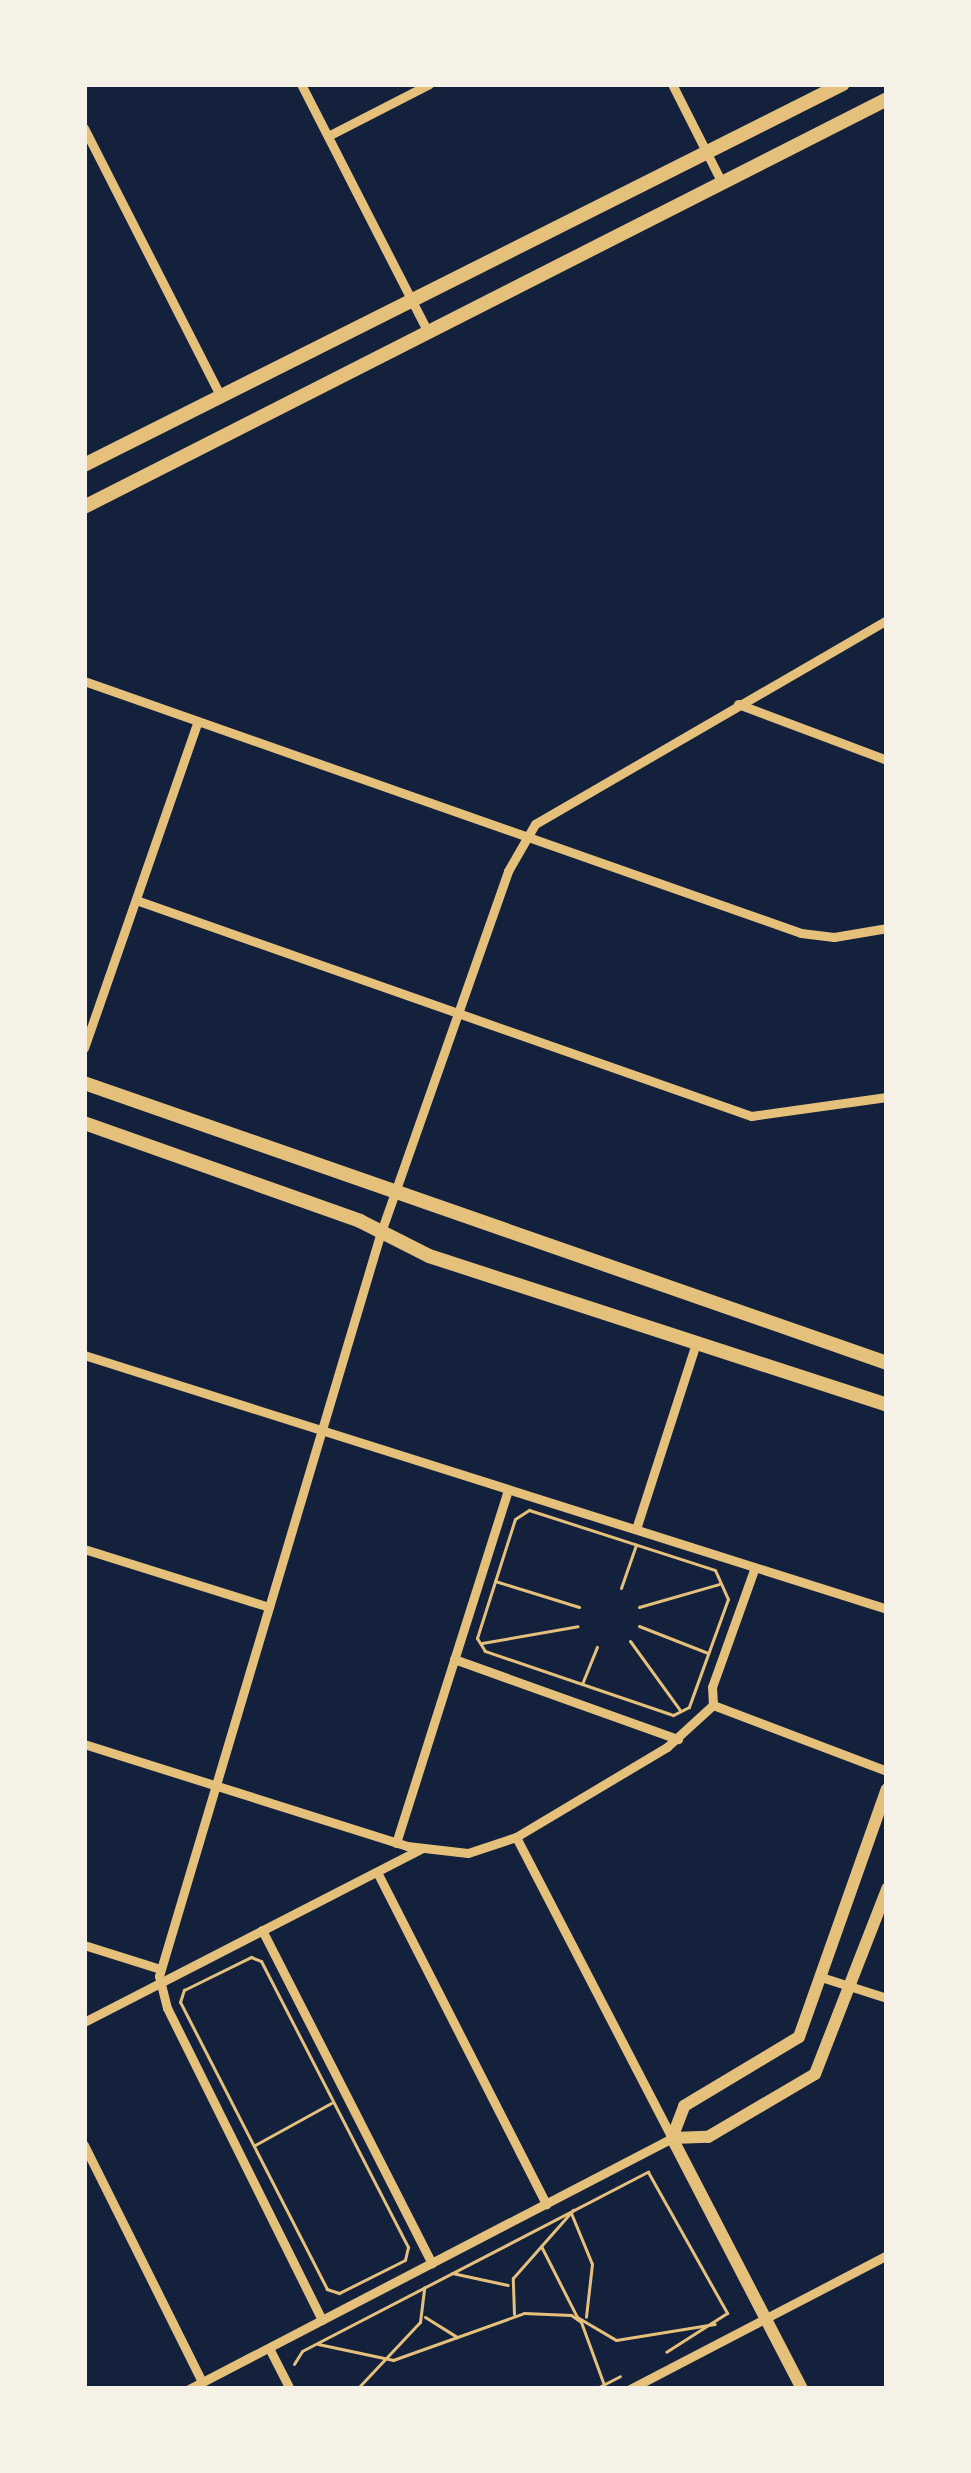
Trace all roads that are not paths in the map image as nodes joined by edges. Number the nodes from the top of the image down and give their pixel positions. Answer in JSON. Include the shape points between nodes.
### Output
{"nodes":[{"id":1,"x":301,"y":84,"type":"edge"},
{"id":2,"x":429,"y":84,"type":"edge"},
{"id":3,"x":672,"y":84,"type":"edge"},
{"id":4,"x":843,"y":84,"type":"edge"},
{"id":5,"x":887,"y":99,"type":"edge"},
{"id":6,"x":84,"y":128,"type":"edge"},
{"id":7,"x":328,"y":136,"type":"junction"},
{"id":8,"x":706,"y":152,"type":"junction"},
{"id":9,"x":722,"y":183,"type":"junction"},
{"id":10,"x":412,"y":301,"type":"junction"},
{"id":11,"x":428,"y":332,"type":"junction"},
{"id":12,"x":221,"y":397,"type":"junction"},
{"id":13,"x":84,"y":465,"type":"edge"},
{"id":14,"x":84,"y":507,"type":"edge"},
{"id":15,"x":887,"y":620,"type":"edge"},
{"id":16,"x":84,"y":681,"type":"edge"},
{"id":17,"x":738,"y":704,"type":"junction"},
{"id":18,"x":198,"y":721,"type":"junction"},
{"id":19,"x":887,"y":760,"type":"edge"},
{"id":20,"x":526,"y":836,"type":"junction"},
{"id":21,"x":136,"y":900,"type":"junction"},
{"id":22,"x":887,"y":928,"type":"edge"},
{"id":23,"x":457,"y":1013,"type":"junction"},
{"id":24,"x":84,"y":1048,"type":"edge"},
{"id":25,"x":84,"y":1083,"type":"edge"},
{"id":26,"x":887,"y":1097,"type":"edge"},
{"id":27,"x":84,"y":1123,"type":"edge"},
{"id":28,"x":395,"y":1192,"type":"junction"},
{"id":29,"x":381,"y":1232,"type":"junction"},
{"id":30,"x":696,"y":1343,"type":"junction"},
{"id":31,"x":84,"y":1354,"type":"edge"},
{"id":32,"x":887,"y":1364,"type":"edge"},
{"id":33,"x":887,"y":1405,"type":"edge"},
{"id":34,"x":322,"y":1430,"type":"junction"},
{"id":35,"x":508,"y":1489,"type":"junction"},
{"id":36,"x":637,"y":1529,"type":"junction"},
{"id":37,"x":84,"y":1549,"type":"edge"},
{"id":38,"x":755,"y":1567,"type":"junction"},
{"id":39,"x":269,"y":1607,"type":"junction"},
{"id":40,"x":887,"y":1609,"type":"edge"},
{"id":41,"x":454,"y":1659,"type":"junction"},
{"id":42,"x":713,"y":1705,"type":"junction"},
{"id":43,"x":678,"y":1739,"type":"junction"},
{"id":44,"x":84,"y":1744,"type":"edge"},
{"id":45,"x":887,"y":1771,"type":"edge"},
{"id":46,"x":215,"y":1786,"type":"junction"},
{"id":47,"x":886,"y":1797,"type":"edge"},
{"id":48,"x":516,"y":1837,"type":"junction"},
{"id":49,"x":396,"y":1843,"type":"junction"},
{"id":50,"x":421,"y":1850,"type":"junction"},
{"id":51,"x":377,"y":1872,"type":"junction"},
{"id":52,"x":887,"y":1889,"type":"edge"},
{"id":53,"x":262,"y":1930,"type":"junction"},
{"id":54,"x":84,"y":1945,"type":"edge"},
{"id":55,"x":160,"y":1969,"type":"junction"},
{"id":56,"x":821,"y":1977,"type":"junction"},
{"id":57,"x":160,"y":1983,"type":"junction"},
{"id":58,"x":851,"y":1986,"type":"junction"},
{"id":59,"x":887,"y":1998,"type":"edge"},
{"id":60,"x":84,"y":2022,"type":"edge"},
{"id":61,"x":672,"y":2138,"type":"junction"},
{"id":62,"x":84,"y":2146,"type":"edge"},
{"id":63,"x":546,"y":2204,"type":"junction"},
{"id":64,"x":887,"y":2255,"type":"edge"},
{"id":65,"x":432,"y":2263,"type":"junction"},
{"id":66,"x":766,"y":2318,"type":"junction"},
{"id":67,"x":322,"y":2320,"type":"junction"},
{"id":68,"x":268,"y":2348,"type":"junction"},
{"id":69,"x":202,"y":2382,"type":"junction"},
{"id":70,"x":189,"y":2389,"type":"edge"},
{"id":71,"x":290,"y":2389,"type":"edge"},
{"id":72,"x":630,"y":2389,"type":"edge"},
{"id":73,"x":802,"y":2389,"type":"edge"}],
"edges":[{"from":1,"to":7,"type":"street"},
{"from":2,"to":7,"type":"street"},
{"from":3,"to":8,"type":"street"},
{"from":4,"to":8,"type":"main road"},
{"from":5,"to":9,"type":"main road"},
{"from":6,"to":12,"type":"street"},
{"from":7,"to":10,"type":"street"},
{"from":8,"to":9,"type":"street"},
{"from":8,"to":10,"type":"main road"},
{"from":9,"to":11,"type":"main road"},
{"from":10,"to":11,"type":"street"},
{"from":10,"to":12,"type":"main road"},
{"from":11,"to":14,"type":"main road"},
{"from":12,"to":13,"type":"main road"},
{"from":15,"to":17,"type":"street"},
{"from":16,"to":18,"type":"street"},
{"from":17,"to":19,"type":"street"},
{"from":17,"to":20,"type":"street","via":[[559,804]]},
{"from":18,"to":20,"type":"street"},
{"from":18,"to":21,"type":"street"},
{"from":20,"to":22,"type":"street","via":[[811,936]]},
{"from":20,"to":23,"type":"street"},
{"from":21,"to":23,"type":"street"},
{"from":21,"to":24,"type":"street"},
{"from":23,"to":26,"type":"street","via":[[751,1116]]},
{"from":23,"to":28,"type":"street"},
{"from":25,"to":28,"type":"main road"},
{"from":27,"to":29,"type":"main road"},
{"from":28,"to":29,"type":"street"},
{"from":28,"to":32,"type":"main road"},
{"from":29,"to":30,"type":"main road","via":[[429,1256]]},
{"from":29,"to":34,"type":"street"},
{"from":30,"to":33,"type":"main road"},
{"from":30,"to":36,"type":"street"},
{"from":31,"to":34,"type":"street"},
{"from":34,"to":35,"type":"street"},
{"from":34,"to":39,"type":"street"},
{"from":35,"to":36,"type":"street"},
{"from":35,"to":41,"type":"street"},
{"from":36,"to":38,"type":"street"},
{"from":37,"to":39,"type":"street"},
{"from":38,"to":40,"type":"street"},
{"from":38,"to":42,"type":"street","via":[[710,1691]]},
{"from":39,"to":46,"type":"street"},
{"from":41,"to":43,"type":"street"},
{"from":41,"to":49,"type":"street"},
{"from":42,"to":43,"type":"street"},
{"from":42,"to":45,"type":"street"},
{"from":43,"to":48,"type":"street"},
{"from":44,"to":46,"type":"street"},
{"from":46,"to":49,"type":"street"},
{"from":46,"to":55,"type":"street"},
{"from":47,"to":56,"type":"street"},
{"from":48,"to":50,"type":"street","via":[[478,1852]]},
{"from":48,"to":61,"type":"street"},
{"from":49,"to":50,"type":"street"},
{"from":50,"to":51,"type":"street"},
{"from":51,"to":53,"type":"street"},
{"from":51,"to":63,"type":"street"},
{"from":52,"to":58,"type":"street"},
{"from":53,"to":57,"type":"street"},
{"from":53,"to":65,"type":"street"},
{"from":54,"to":55,"type":"street"},
{"from":55,"to":57,"type":"street"},
{"from":56,"to":58,"type":"street"},
{"from":56,"to":61,"type":"street","via":[[793,2046],[685,2106]]},
{"from":57,"to":60,"type":"street"},
{"from":57,"to":67,"type":"street"},
{"from":58,"to":59,"type":"street"},
{"from":58,"to":61,"type":"street","via":[[809,2080],[708,2137]]},
{"from":61,"to":63,"type":"street"},
{"from":61,"to":66,"type":"street"},
{"from":62,"to":69,"type":"street"},
{"from":63,"to":65,"type":"street"},
{"from":64,"to":66,"type":"street"},
{"from":65,"to":67,"type":"street"},
{"from":66,"to":72,"type":"street"},
{"from":66,"to":73,"type":"street"},
{"from":67,"to":68,"type":"street"},
{"from":68,"to":69,"type":"street"},
{"from":68,"to":71,"type":"street"},
{"from":69,"to":70,"type":"street"}]}
